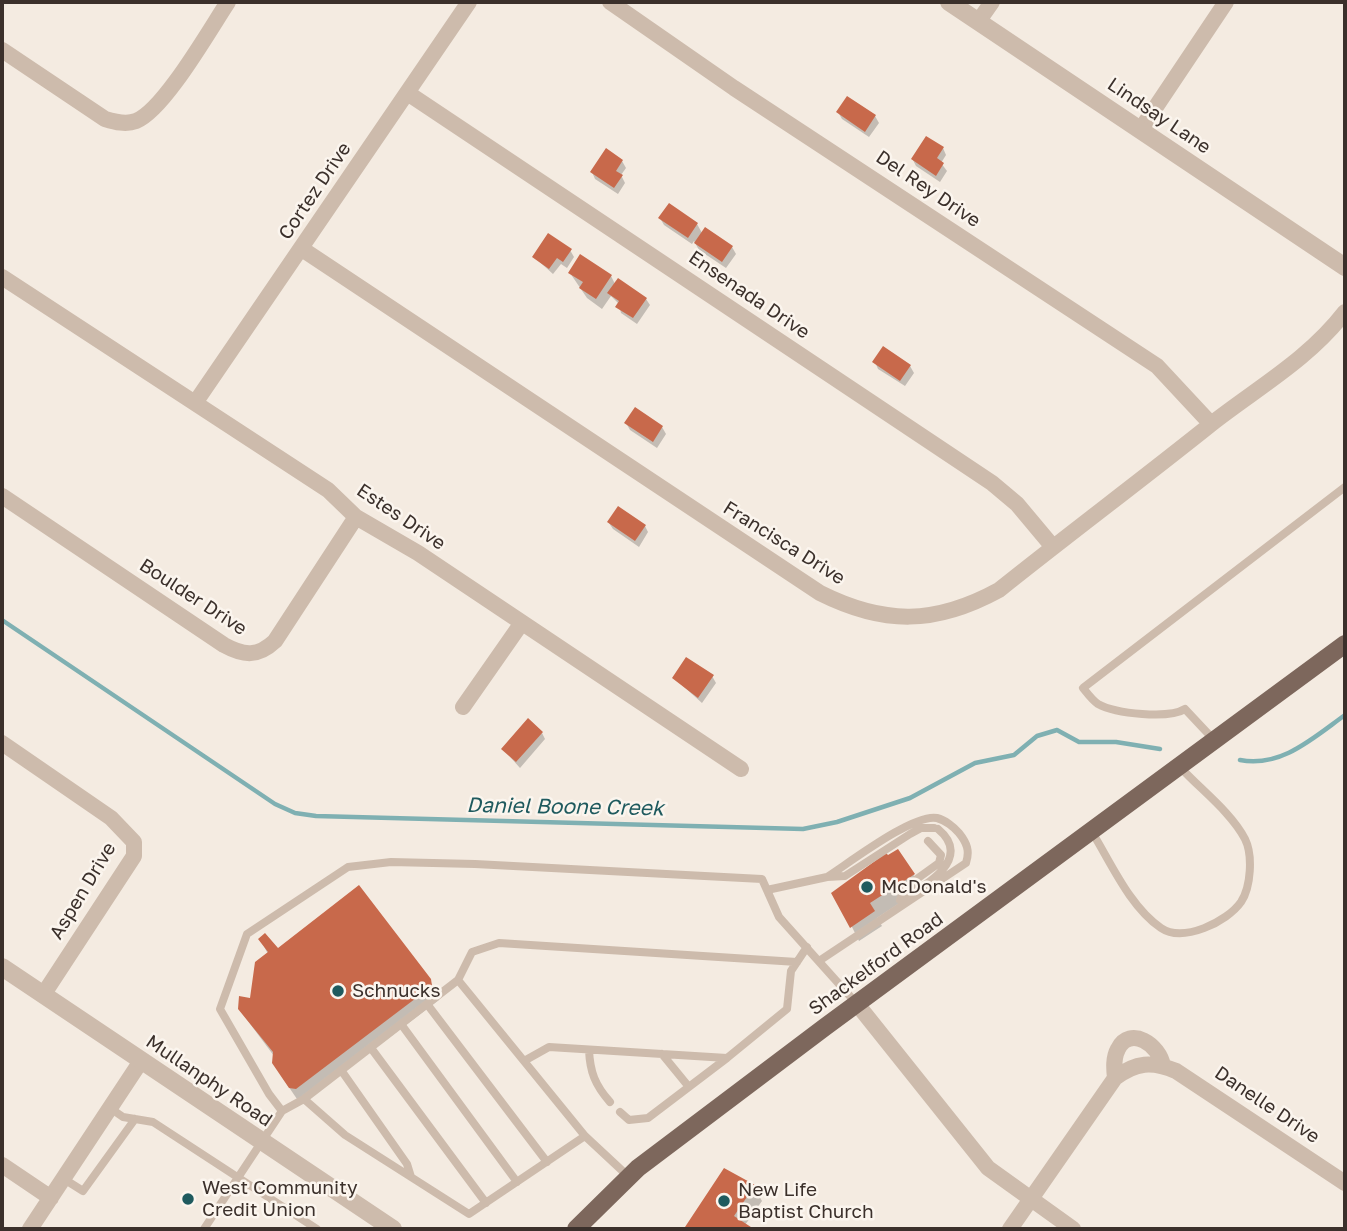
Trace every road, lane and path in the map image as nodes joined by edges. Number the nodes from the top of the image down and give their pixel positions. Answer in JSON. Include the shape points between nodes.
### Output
{"nodes":[{"id":1,"x":228,"y":2,"type":"edge"},
{"id":2,"x":469,"y":2,"type":"edge"},
{"id":3,"x":610,"y":2,"type":"edge"},
{"id":4,"x":949,"y":2,"type":"edge"},
{"id":5,"x":992,"y":2,"type":"edge"},
{"id":6,"x":1226,"y":2,"type":"edge"},
{"id":7,"x":978,"y":22,"type":"junction"},
{"id":8,"x":2,"y":50,"type":"edge"},
{"id":9,"x":409,"y":94,"type":"junction"},
{"id":10,"x":1141,"y":129,"type":"junction"},
{"id":11,"x":302,"y":249,"type":"junction"},
{"id":12,"x":1345,"y":267,"type":"edge"},
{"id":13,"x":2,"y":277,"type":"edge"},
{"id":14,"x":1345,"y":312,"type":"edge"},
{"id":15,"x":195,"y":403,"type":"junction"},
{"id":16,"x":1211,"y":424,"type":"junction"},
{"id":17,"x":1345,"y":487,"type":"edge"},
{"id":18,"x":2,"y":496,"type":"edge"},
{"id":19,"x":356,"y":517,"type":"junction"},
{"id":20,"x":1053,"y":547,"type":"junction"},
{"id":21,"x":521,"y":624,"type":"junction"},
{"id":22,"x":1345,"y":644,"type":"edge"},
{"id":23,"x":463,"y":707,"type":"dead end"},
{"id":24,"x":1215,"y":741,"type":"junction"},
{"id":25,"x":2,"y":743,"type":"edge"},
{"id":26,"x":1180,"y":767,"type":"junction"},
{"id":27,"x":741,"y":769,"type":"dead end"},
{"id":28,"x":1091,"y":832,"type":"junction"},
{"id":29,"x":910,"y":834,"type":"junction"},
{"id":30,"x":827,"y":877,"type":"junction"},
{"id":31,"x":767,"y":890,"type":"junction"},
{"id":32,"x":901,"y":898,"type":"junction"},
{"id":33,"x":898,"y":909,"type":"junction"},
{"id":34,"x":807,"y":947,"type":"junction"},
{"id":35,"x":819,"y":961,"type":"junction"},
{"id":36,"x":797,"y":962,"type":"junction"},
{"id":37,"x":2,"y":967,"type":"edge"},
{"id":38,"x":458,"y":980,"type":"junction"},
{"id":39,"x":43,"y":995,"type":"junction"},
{"id":40,"x":427,"y":1004,"type":"junction"},
{"id":41,"x":857,"y":1004,"type":"junction"},
{"id":42,"x":401,"y":1024,"type":"junction"},
{"id":43,"x":371,"y":1048,"type":"junction"},
{"id":44,"x":589,"y":1050,"type":"junction"},
{"id":45,"x":662,"y":1054,"type":"junction"},
{"id":46,"x":727,"y":1058,"type":"junction"},
{"id":47,"x":141,"y":1060,"type":"junction"},
{"id":48,"x":524,"y":1061,"type":"junction"},
{"id":49,"x":1163,"y":1066,"type":"junction"},
{"id":50,"x":341,"y":1070,"type":"junction"},
{"id":51,"x":1115,"y":1078,"type":"junction"},
{"id":52,"x":689,"y":1087,"type":"junction"},
{"id":53,"x":304,"y":1099,"type":"junction"},
{"id":54,"x":610,"y":1102,"type":"dead end"},
{"id":55,"x":110,"y":1108,"type":"junction"},
{"id":56,"x":282,"y":1111,"type":"junction"},
{"id":57,"x":620,"y":1112,"type":"dead end"},
{"id":58,"x":135,"y":1119,"type":"junction"},
{"id":59,"x":585,"y":1136,"type":"junction"},
{"id":60,"x":263,"y":1142,"type":"junction"},
{"id":61,"x":547,"y":1162,"type":"junction"},
{"id":62,"x":2,"y":1165,"type":"edge"},
{"id":63,"x":411,"y":1177,"type":"junction"},
{"id":64,"x":629,"y":1177,"type":"junction"},
{"id":65,"x":64,"y":1179,"type":"junction"},
{"id":66,"x":238,"y":1179,"type":"junction"},
{"id":67,"x":517,"y":1182,"type":"junction"},
{"id":68,"x":1345,"y":1183,"type":"edge"},
{"id":69,"x":51,"y":1198,"type":"junction"},
{"id":70,"x":1030,"y":1200,"type":"junction"},
{"id":71,"x":486,"y":1203,"type":"junction"},
{"id":72,"x":30,"y":1229,"type":"edge"},
{"id":73,"x":204,"y":1229,"type":"edge"},
{"id":74,"x":317,"y":1229,"type":"edge"},
{"id":75,"x":391,"y":1229,"type":"edge"},
{"id":76,"x":576,"y":1229,"type":"edge"},
{"id":77,"x":1010,"y":1229,"type":"edge"},
{"id":78,"x":1073,"y":1229,"type":"edge"}],
"edges":[{"from":1,"to":8,"type":"street","via":[[156,108],[134,122],[105,119]]},
{"from":2,"to":9,"type":"street","name":"Cortez Drive"},
{"from":3,"to":16,"type":"street","name":"Del Rey Drive","via":[[1157,366]]},
{"from":4,"to":7,"type":"street","name":"Lindsay Lane"},
{"from":5,"to":7,"type":"street"},
{"from":6,"to":10,"type":"street"},
{"from":7,"to":10,"type":"street","name":"Lindsay Lane"},
{"from":9,"to":11,"type":"street","name":"Cortez Drive"},
{"from":9,"to":20,"type":"street","name":"Ensenada Drive","via":[[992,483],[1017,504]]},
{"from":10,"to":12,"type":"street","name":"Lindsay Lane"},
{"from":11,"to":15,"type":"street","name":"Cortez Drive"},
{"from":11,"to":20,"type":"street","name":"Francisca Drive","via":[[738,541],[846,606],[871,615],[898,617],[948,612],[999,590]]},
{"from":13,"to":15,"type":"street","name":"Estes Drive"},
{"from":14,"to":16,"type":"street","name":"Francisca Drive","via":[[1290,368]]},
{"from":15,"to":19,"type":"street","name":"Estes Drive","via":[[328,490]]},
{"from":16,"to":20,"type":"street","name":"Francisca Drive"},
{"from":17,"to":24,"type":"lane","via":[[1083,688],[1097,704],[1125,711],[1175,716],[1185,709]]},
{"from":18,"to":19,"type":"street","name":"Boulder Drive","via":[[224,645],[250,654],[264,651],[275,641]]},
{"from":19,"to":21,"type":"street","name":"Estes Drive","via":[[418,553]]},
{"from":21,"to":23,"type":"street"},
{"from":21,"to":27,"type":"street","name":"Estes Drive"},
{"from":22,"to":24,"type":"main road","name":"Shackelford Road"},
{"from":24,"to":26,"type":"main road","name":"Shackelford Road"},
{"from":25,"to":39,"type":"street","name":"Aspen Drive","via":[[111,818],[134,842],[134,856]]},
{"from":26,"to":28,"type":"main road","name":"Shackelford Road"},
{"from":26,"to":28,"type":"lane","via":[[1245,839],[1251,860],[1247,880],[1241,901],[1227,913],[1194,934],[1162,929],[1145,914]]},
{"from":28,"to":41,"type":"main road","name":"Shackelford Road"},
{"from":29,"to":30,"type":"lane","via":[[845,877]]},
{"from":29,"to":32,"type":"lane","via":[[927,839],[941,855],[939,863],[907,886]]},
{"from":29,"to":32,"type":"lane","via":[[921,828],[936,829],[952,848],[941,873]]},
{"from":30,"to":31,"type":"lane"},
{"from":30,"to":33,"type":"lane","via":[[918,820],[935,818],[949,823],[966,843],[966,863]]},
{"from":31,"to":34,"type":"lane","via":[[779,917]]},
{"from":31,"to":56,"type":"lane","via":[[761,879],[463,864],[391,862],[348,867],[247,934],[220,1009]]},
{"from":32,"to":33,"type":"lane"},
{"from":33,"to":35,"type":"lane"},
{"from":34,"to":35,"type":"lane"},
{"from":34,"to":36,"type":"lane"},
{"from":35,"to":41,"type":"lane"},
{"from":36,"to":38,"type":"lane","via":[[499,943],[471,952]]},
{"from":36,"to":46,"type":"lane","via":[[791,971],[787,1009]]},
{"from":37,"to":39,"type":"street","name":"Mullanphy Road"},
{"from":38,"to":40,"type":"lane"},
{"from":38,"to":48,"type":"lane"},
{"from":39,"to":47,"type":"street","name":"Mullanphy Road"},
{"from":40,"to":42,"type":"lane"},
{"from":40,"to":61,"type":"lane"},
{"from":41,"to":64,"type":"main road","name":"Shackelford Road"},
{"from":41,"to":70,"type":"street","via":[[988,1168]]},
{"from":42,"to":43,"type":"lane"},
{"from":42,"to":67,"type":"lane"},
{"from":43,"to":50,"type":"lane"},
{"from":43,"to":71,"type":"lane"},
{"from":44,"to":45,"type":"lane"},
{"from":44,"to":48,"type":"lane","via":[[549,1048]]},
{"from":44,"to":54,"type":"lane","via":[[598,1088]]},
{"from":45,"to":46,"type":"lane"},
{"from":45,"to":52,"type":"lane"},
{"from":46,"to":52,"type":"lane"},
{"from":47,"to":55,"type":"street"},
{"from":47,"to":60,"type":"street","name":"Mullanphy Road"},
{"from":48,"to":59,"type":"lane"},
{"from":49,"to":51,"type":"street","name":"Danelle Drive","via":[[1139,1064]]},
{"from":49,"to":51,"type":"street","name":"Danelle Drive","via":[[1155,1046],[1133,1040],[1121,1044],[1117,1051]]},
{"from":49,"to":68,"type":"street","name":"Danelle Drive","via":[[1193,1081]]},
{"from":50,"to":53,"type":"lane"},
{"from":50,"to":63,"type":"lane","via":[[407,1164]]},
{"from":51,"to":70,"type":"street"},
{"from":52,"to":57,"type":"lane","via":[[648,1118],[629,1121]]},
{"from":53,"to":56,"type":"lane"},
{"from":53,"to":63,"type":"lane","via":[[345,1135]]},
{"from":55,"to":58,"type":"lane"},
{"from":55,"to":65,"type":"street"},
{"from":56,"to":60,"type":"lane"},
{"from":58,"to":65,"type":"lane","via":[[83,1191]]},
{"from":58,"to":66,"type":"lane","via":[[153,1122]]},
{"from":59,"to":61,"type":"lane"},
{"from":59,"to":64,"type":"lane"},
{"from":60,"to":66,"type":"lane"},
{"from":60,"to":75,"type":"street","name":"Mullanphy Road"},
{"from":61,"to":67,"type":"lane"},
{"from":62,"to":69,"type":"street"},
{"from":63,"to":71,"type":"lane","via":[[469,1214]]},
{"from":64,"to":76,"type":"main road","name":"Shackelford Road"},
{"from":65,"to":69,"type":"street"},
{"from":66,"to":73,"type":"lane"},
{"from":66,"to":74,"type":"lane"},
{"from":67,"to":71,"type":"lane"},
{"from":69,"to":72,"type":"street"},
{"from":70,"to":77,"type":"street"},
{"from":70,"to":78,"type":"street"}]}
